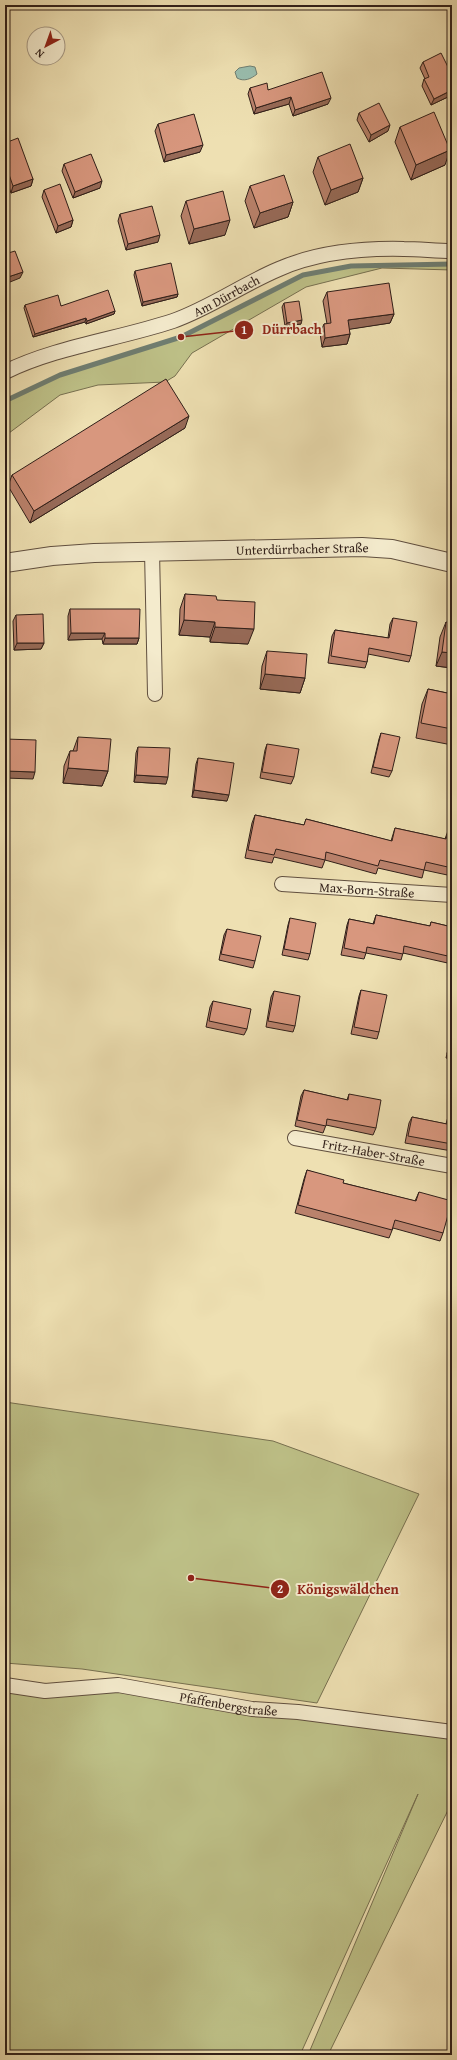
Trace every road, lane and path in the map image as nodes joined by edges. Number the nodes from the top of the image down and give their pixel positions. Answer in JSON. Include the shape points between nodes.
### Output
{"nodes":[{"id":1,"x":452,"y":251,"type":"edge"},
{"id":2,"x":5,"y":372,"type":"edge"},
{"id":3,"x":152,"y":552,"type":"junction"},
{"id":4,"x":5,"y":563,"type":"edge"},
{"id":5,"x":452,"y":563,"type":"edge"},
{"id":6,"x":155,"y":694,"type":"dead end"},
{"id":7,"x":282,"y":884,"type":"dead end"},
{"id":8,"x":452,"y":895,"type":"edge"},
{"id":9,"x":295,"y":1138,"type":"dead end"},
{"id":10,"x":452,"y":1166,"type":"edge"},
{"id":11,"x":5,"y":1685,"type":"edge"},
{"id":12,"x":452,"y":1732,"type":"edge"}],
"edges":[{"from":1,"to":2,"type":"street","name":"Am Dürrbach","via":[[347,250],[316,256],[280,268],[194,313],[173,321],[50,355]]},
{"from":3,"to":4,"type":"street","name":"Unterdürrbacher Straße","via":[[52,556]]},
{"from":3,"to":5,"type":"street","name":"Unterdürrbacher Straße","via":[[362,547],[392,549]]},
{"from":3,"to":6,"type":"street"},
{"from":7,"to":8,"type":"street","name":"Max-Born-Straße"},
{"from":9,"to":10,"type":"street","name":"Fritz-Haber-Straße"},
{"from":11,"to":12,"type":"street","name":"Pfaffenbergstraße","via":[[45,1691],[118,1684],[252,1708]]}]}
